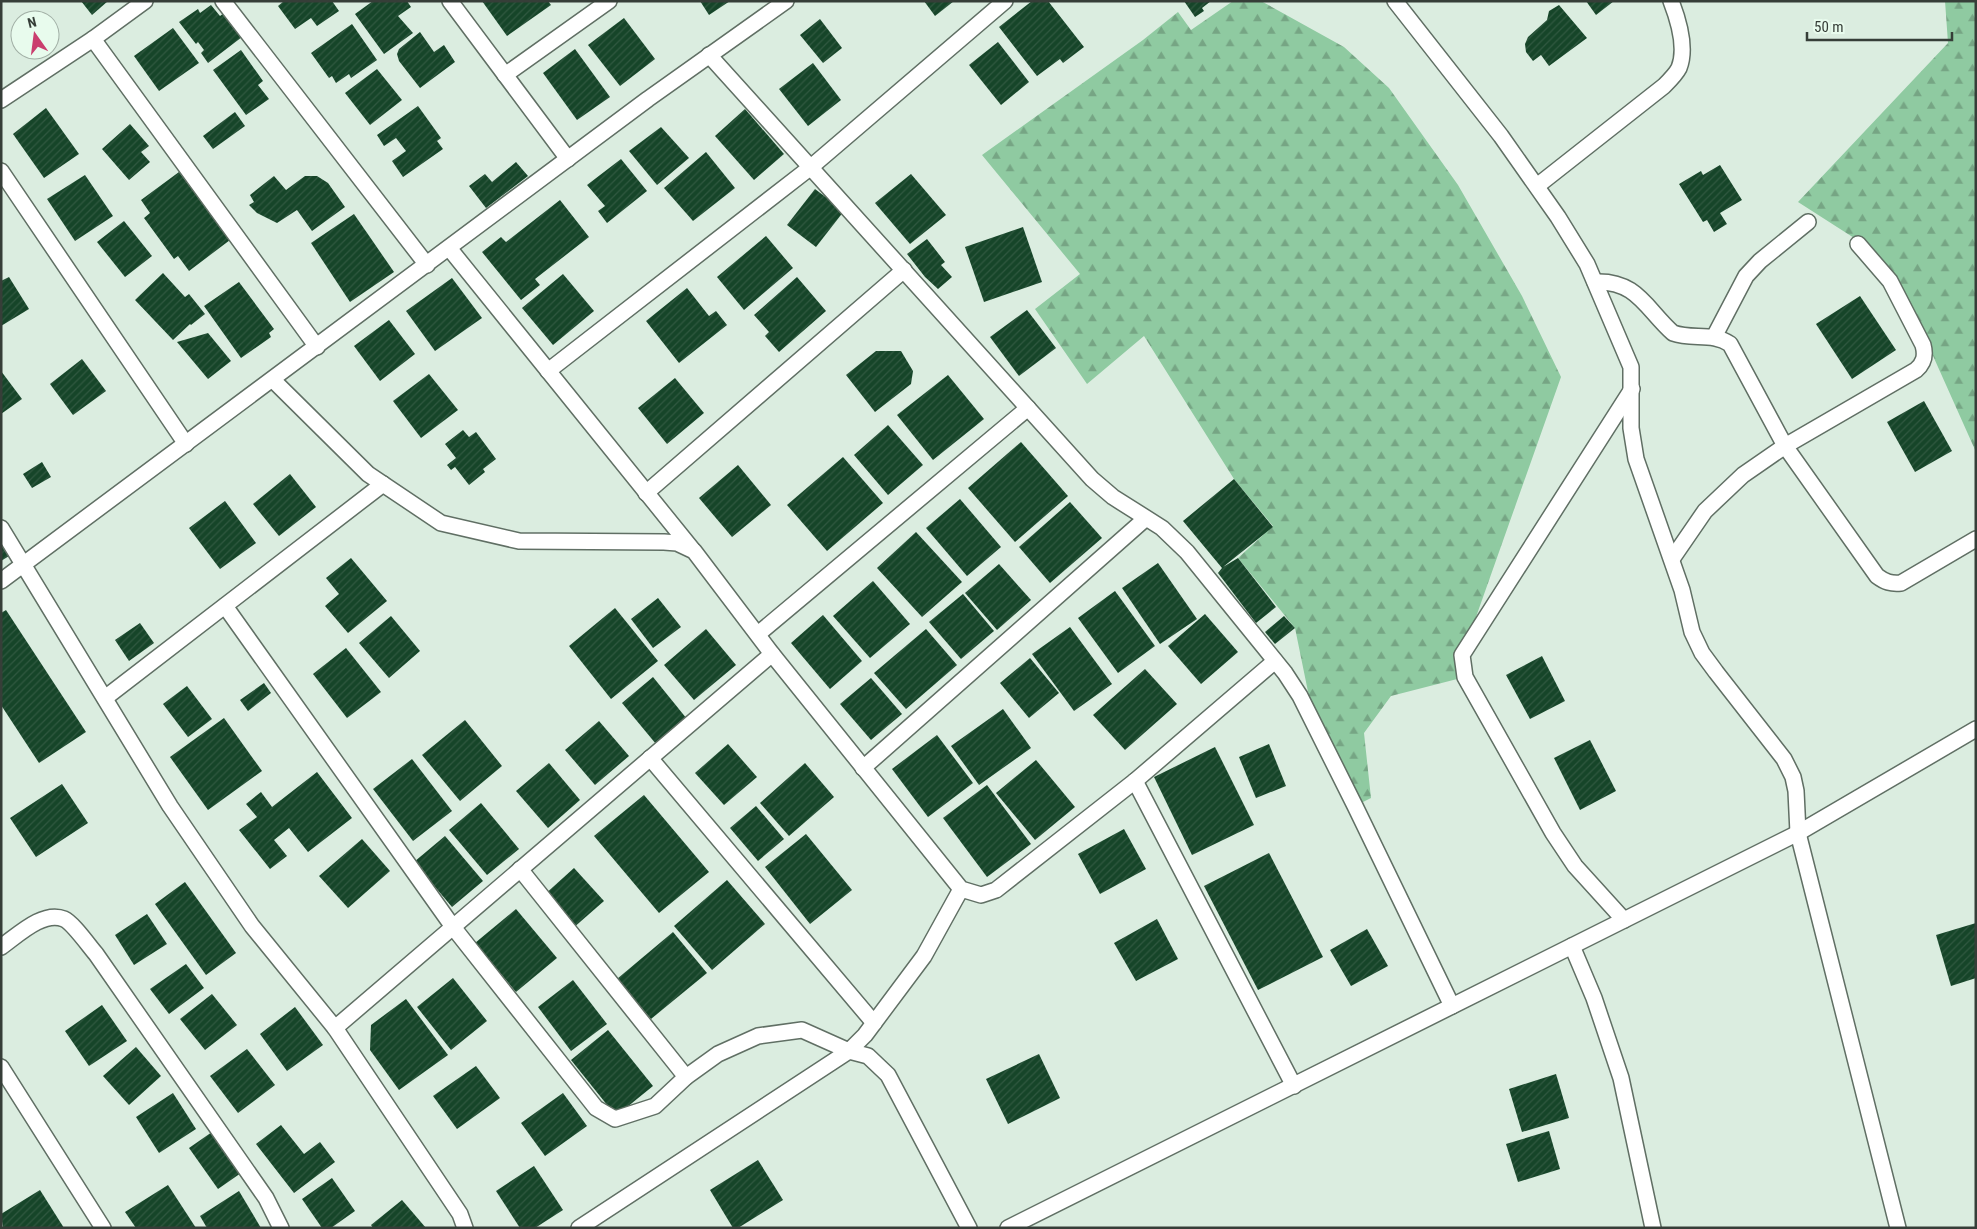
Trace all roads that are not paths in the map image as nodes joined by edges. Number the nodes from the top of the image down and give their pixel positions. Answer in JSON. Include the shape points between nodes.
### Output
{"nodes":[{"id":1,"x":145,"y":1,"type":"edge"},
{"id":2,"x":223,"y":1,"type":"edge"},
{"id":3,"x":450,"y":1,"type":"edge"},
{"id":4,"x":609,"y":1,"type":"edge"},
{"id":5,"x":786,"y":1,"type":"edge"},
{"id":6,"x":1006,"y":1,"type":"edge"},
{"id":7,"x":1395,"y":1,"type":"edge"},
{"id":8,"x":1671,"y":1,"type":"edge"},
{"id":9,"x":93,"y":39,"type":"junction"},
{"id":10,"x":709,"y":54,"type":"junction"},
{"id":11,"x":505,"y":75,"type":"junction"},
{"id":12,"x":1,"y":100,"type":"edge"},
{"id":13,"x":568,"y":159,"type":"junction"},
{"id":14,"x":811,"y":167,"type":"junction"},
{"id":15,"x":1,"y":171,"type":"edge"},
{"id":16,"x":1536,"y":186,"type":"junction"},
{"id":17,"x":1808,"y":222,"type":"dead end"},
{"id":18,"x":1858,"y":244,"type":"dead end"},
{"id":19,"x":449,"y":248,"type":"junction"},
{"id":20,"x":427,"y":265,"type":"junction"},
{"id":21,"x":904,"y":270,"type":"junction"},
{"id":22,"x":1595,"y":282,"type":"junction"},
{"id":23,"x":1714,"y":337,"type":"junction"},
{"id":24,"x":317,"y":348,"type":"junction"},
{"id":25,"x":548,"y":371,"type":"junction"},
{"id":26,"x":273,"y":380,"type":"junction"},
{"id":27,"x":1633,"y":387,"type":"junction"},
{"id":28,"x":1028,"y":408,"type":"junction"},
{"id":29,"x":186,"y":444,"type":"junction"},
{"id":30,"x":1785,"y":446,"type":"junction"},
{"id":31,"x":383,"y":484,"type":"junction"},
{"id":32,"x":646,"y":493,"type":"junction"},
{"id":33,"x":1145,"y":519,"type":"junction"},
{"id":34,"x":1,"y":528,"type":"edge"},
{"id":35,"x":1976,"y":539,"type":"edge"},
{"id":36,"x":694,"y":551,"type":"junction"},
{"id":37,"x":1672,"y":559,"type":"junction"},
{"id":38,"x":23,"y":565,"type":"junction"},
{"id":39,"x":1,"y":581,"type":"edge"},
{"id":40,"x":225,"y":606,"type":"junction"},
{"id":41,"x":758,"y":634,"type":"junction"},
{"id":42,"x":772,"y":654,"type":"junction"},
{"id":43,"x":1276,"y":661,"type":"junction"},
{"id":44,"x":105,"y":698,"type":"junction"},
{"id":45,"x":1976,"y":730,"type":"edge"},
{"id":46,"x":650,"y":758,"type":"junction"},
{"id":47,"x":863,"y":768,"type":"junction"},
{"id":48,"x":1135,"y":781,"type":"junction"},
{"id":49,"x":1798,"y":833,"type":"junction"},
{"id":50,"x":520,"y":870,"type":"junction"},
{"id":51,"x":961,"y":889,"type":"junction"},
{"id":52,"x":1624,"y":920,"type":"junction"},
{"id":53,"x":453,"y":927,"type":"junction"},
{"id":54,"x":1572,"y":946,"type":"junction"},
{"id":55,"x":1,"y":947,"type":"edge"},
{"id":56,"x":1452,"y":1006,"type":"junction"},
{"id":57,"x":874,"y":1023,"type":"junction"},
{"id":58,"x":334,"y":1028,"type":"junction"},
{"id":59,"x":849,"y":1051,"type":"junction"},
{"id":60,"x":1,"y":1067,"type":"edge"},
{"id":61,"x":686,"y":1077,"type":"junction"},
{"id":62,"x":1294,"y":1086,"type":"junction"},
{"id":63,"x":103,"y":1228,"type":"edge"},
{"id":64,"x":281,"y":1228,"type":"edge"},
{"id":65,"x":465,"y":1228,"type":"edge"},
{"id":66,"x":579,"y":1228,"type":"edge"},
{"id":67,"x":969,"y":1228,"type":"edge"},
{"id":68,"x":1008,"y":1228,"type":"edge"},
{"id":69,"x":1653,"y":1228,"type":"edge"},
{"id":70,"x":1898,"y":1228,"type":"edge"}],
"edges":[{"from":1,"to":9,"type":"street"},
{"from":2,"to":20,"type":"street"},
{"from":3,"to":11,"type":"street"},
{"from":4,"to":11,"type":"street"},
{"from":5,"to":10,"type":"street"},
{"from":6,"to":14,"type":"street"},
{"from":7,"to":16,"type":"street"},
{"from":8,"to":16,"type":"street","via":[[1676,14],[1681,55],[1679,68],[1672,78]]},
{"from":9,"to":12,"type":"street"},
{"from":9,"to":24,"type":"street"},
{"from":10,"to":13,"type":"street"},
{"from":10,"to":14,"type":"street"},
{"from":11,"to":13,"type":"street"},
{"from":13,"to":19,"type":"street"},
{"from":14,"to":21,"type":"street"},
{"from":14,"to":25,"type":"street"},
{"from":15,"to":29,"type":"street"},
{"from":16,"to":22,"type":"street","via":[[1570,235]]},
{"from":17,"to":23,"type":"street","via":[[1746,276]]},
{"from":18,"to":30,"type":"street","via":[[1890,281],[1923,345],[1922,365]]},
{"from":19,"to":20,"type":"street"},
{"from":19,"to":25,"type":"street"},
{"from":20,"to":24,"type":"street"},
{"from":21,"to":28,"type":"street"},
{"from":21,"to":32,"type":"street"},
{"from":22,"to":23,"type":"street","via":[[1628,288],[1638,294],[1673,333]]},
{"from":22,"to":27,"type":"street","via":[[1629,360]]},
{"from":23,"to":30,"type":"street","via":[[1730,344]]},
{"from":24,"to":26,"type":"street"},
{"from":25,"to":32,"type":"street"},
{"from":26,"to":29,"type":"street"},
{"from":26,"to":31,"type":"street","via":[[368,474]]},
{"from":27,"to":37,"type":"street","via":[[1631,428],[1636,459]]},
{"from":27,"to":52,"type":"street","via":[[1462,655],[1465,677],[1553,833],[1575,866]]},
{"from":28,"to":33,"type":"street","via":[[1092,479]]},
{"from":28,"to":41,"type":"street"},
{"from":29,"to":38,"type":"street"},
{"from":30,"to":35,"type":"street","via":[[1883,580],[1901,583]]},
{"from":30,"to":37,"type":"street","via":[[1723,492]]},
{"from":31,"to":36,"type":"street","via":[[441,523],[519,541],[664,542],[677,543]]},
{"from":31,"to":40,"type":"street"},
{"from":32,"to":36,"type":"street"},
{"from":33,"to":43,"type":"street","via":[[1162,528],[1187,552]]},
{"from":33,"to":47,"type":"street"},
{"from":34,"to":38,"type":"street"},
{"from":36,"to":41,"type":"street"},
{"from":37,"to":49,"type":"street","via":[[1692,632],[1702,653],[1789,768],[1796,791]]},
{"from":38,"to":39,"type":"street"},
{"from":38,"to":44,"type":"street"},
{"from":40,"to":44,"type":"street"},
{"from":40,"to":53,"type":"street"},
{"from":41,"to":42,"type":"street"},
{"from":42,"to":46,"type":"street"},
{"from":42,"to":47,"type":"street"},
{"from":43,"to":48,"type":"street"},
{"from":43,"to":56,"type":"street","via":[[1300,696]]},
{"from":44,"to":58,"type":"street","via":[[170,806],[252,926]]},
{"from":45,"to":49,"type":"street"},
{"from":46,"to":50,"type":"street"},
{"from":46,"to":57,"type":"street"},
{"from":47,"to":51,"type":"street"},
{"from":48,"to":51,"type":"street","via":[[996,890],[981,895]]},
{"from":48,"to":62,"type":"street"},
{"from":49,"to":52,"type":"street"},
{"from":49,"to":70,"type":"street"},
{"from":50,"to":53,"type":"street"},
{"from":50,"to":61,"type":"street"},
{"from":51,"to":57,"type":"street","via":[[924,956]]},
{"from":52,"to":54,"type":"street"},
{"from":53,"to":58,"type":"street"},
{"from":53,"to":61,"type":"street","via":[[596,1108],[615,1119],[654,1106]]},
{"from":54,"to":56,"type":"street"},
{"from":54,"to":69,"type":"street","via":[[1600,1013],[1621,1078]]},
{"from":55,"to":64,"type":"street","via":[[37,922],[50,917],[65,919],[96,954],[266,1198]]},
{"from":56,"to":62,"type":"street"},
{"from":57,"to":59,"type":"street"},
{"from":58,"to":65,"type":"street","via":[[460,1214]]},
{"from":59,"to":61,"type":"street","via":[[802,1030],[758,1036],[718,1054]]},
{"from":59,"to":66,"type":"street"},
{"from":59,"to":67,"type":"street","via":[[868,1056],[888,1075]]},
{"from":60,"to":63,"type":"street"},
{"from":62,"to":68,"type":"street"}]}
